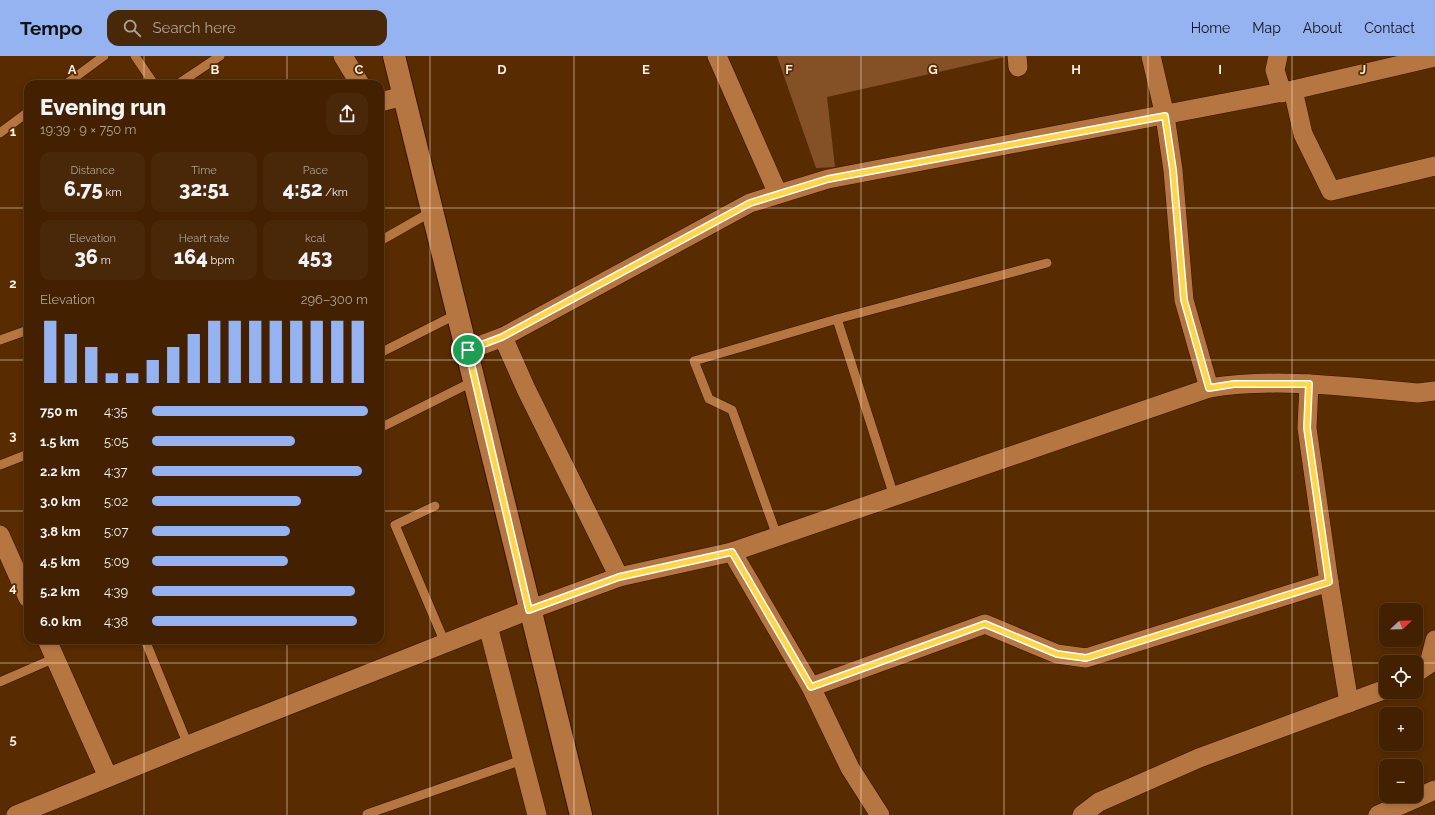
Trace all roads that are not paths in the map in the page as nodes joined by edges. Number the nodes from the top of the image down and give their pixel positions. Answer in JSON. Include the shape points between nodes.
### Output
{"nodes":[{"id":1,"x":104,"y":56,"type":"edge"},
{"id":2,"x":135,"y":56,"type":"edge"},
{"id":3,"x":220,"y":56,"type":"edge"},
{"id":4,"x":343,"y":56,"type":"edge"},
{"id":5,"x":394,"y":56,"type":"edge"},
{"id":6,"x":717,"y":56,"type":"edge"},
{"id":7,"x":1151,"y":56,"type":"edge"},
{"id":8,"x":1278,"y":56,"type":"edge"},
{"id":9,"x":1435,"y":56,"type":"edge"},
{"id":10,"x":71,"y":80,"type":"edge"},
{"id":11,"x":151,"y":80,"type":"edge"},
{"id":12,"x":184,"y":80,"type":"edge"},
{"id":13,"x":358,"y":80,"type":"edge"},
{"id":14,"x":1288,"y":92,"type":"junction"},
{"id":15,"x":404,"y":96,"type":"junction"},
{"id":16,"x":384,"y":101,"type":"edge"},
{"id":17,"x":24,"y":115,"type":"edge"},
{"id":18,"x":1165,"y":116,"type":"junction"},
{"id":19,"x":0,"y":133,"type":"edge"},
{"id":20,"x":1435,"y":166,"type":"edge"},
{"id":21,"x":778,"y":194,"type":"junction"},
{"id":22,"x":431,"y":212,"type":"junction"},
{"id":23,"x":384,"y":239,"type":"edge"},
{"id":24,"x":1048,"y":263,"type":"dead end"},
{"id":25,"x":458,"y":314,"type":"junction"},
{"id":26,"x":837,"y":319,"type":"junction"},
{"id":27,"x":24,"y":331,"type":"edge"},
{"id":28,"x":502,"y":337,"type":"junction"},
{"id":29,"x":0,"y":340,"type":"edge"},
{"id":30,"x":468,"y":350,"type":"junction"},
{"id":31,"x":384,"y":351,"type":"edge"},
{"id":32,"x":475,"y":380,"type":"junction"},
{"id":33,"x":1309,"y":384,"type":"junction"},
{"id":34,"x":1209,"y":388,"type":"junction"},
{"id":35,"x":1435,"y":391,"type":"edge"},
{"id":36,"x":384,"y":426,"type":"edge"},
{"id":37,"x":24,"y":456,"type":"edge"},
{"id":38,"x":0,"y":465,"type":"edge"},
{"id":39,"x":894,"y":496,"type":"junction"},
{"id":40,"x":435,"y":506,"type":"dead end"},
{"id":41,"x":0,"y":535,"type":"edge"},
{"id":42,"x":776,"y":536,"type":"junction"},
{"id":43,"x":732,"y":552,"type":"junction"},
{"id":44,"x":5,"y":559,"type":"edge"},
{"id":45,"x":619,"y":577,"type":"junction"},
{"id":46,"x":1329,"y":582,"type":"junction"},
{"id":47,"x":24,"y":591,"type":"edge"},
{"id":48,"x":529,"y":610,"type":"junction"},
{"id":49,"x":488,"y":626,"type":"junction"},
{"id":50,"x":1435,"y":640,"type":"edge"},
{"id":51,"x":445,"y":643,"type":"junction"},
{"id":52,"x":49,"y":644,"type":"edge"},
{"id":53,"x":147,"y":644,"type":"edge"},
{"id":54,"x":55,"y":658,"type":"junction"},
{"id":55,"x":1423,"y":668,"type":"edge"},
{"id":56,"x":0,"y":682,"type":"edge"},
{"id":57,"x":811,"y":687,"type":"junction"},
{"id":58,"x":1379,"y":692,"type":"edge"},
{"id":59,"x":1349,"y":703,"type":"junction"},
{"id":60,"x":188,"y":745,"type":"junction"},
{"id":61,"x":522,"y":760,"type":"junction"},
{"id":62,"x":108,"y":777,"type":"junction"},
{"id":63,"x":1435,"y":790,"type":"edge"},
{"id":64,"x":367,"y":814,"type":"edge"},
{"id":65,"x":16,"y":815,"type":"edge"},
{"id":66,"x":537,"y":815,"type":"edge"},
{"id":67,"x":581,"y":815,"type":"edge"},
{"id":68,"x":880,"y":815,"type":"edge"},
{"id":69,"x":1082,"y":815,"type":"edge"},
{"id":70,"x":1378,"y":815,"type":"edge"}],
"edges":[{"from":1,"to":10,"type":"lane"},
{"from":2,"to":11,"type":"lane"},
{"from":3,"to":12,"type":"lane"},
{"from":4,"to":13,"type":"street"},
{"from":5,"to":15,"type":"street"},
{"from":6,"to":21,"type":"street"},
{"from":7,"to":18,"type":"street"},
{"from":8,"to":14,"type":"street","via":[[1275,70]]},
{"from":9,"to":14,"type":"street"},
{"from":14,"to":18,"type":"street"},
{"from":14,"to":20,"type":"street","via":[[1303,134],[1331,192]]},
{"from":15,"to":16,"type":"street"},
{"from":15,"to":22,"type":"street"},
{"from":17,"to":19,"type":"lane"},
{"from":18,"to":21,"type":"street","via":[[828,179]]},
{"from":18,"to":34,"type":"street","via":[[1173,170],[1184,300]]},
{"from":21,"to":28,"type":"street","via":[[750,203]]},
{"from":22,"to":23,"type":"lane"},
{"from":22,"to":25,"type":"street"},
{"from":24,"to":26,"type":"lane"},
{"from":25,"to":30,"type":"street"},
{"from":25,"to":31,"type":"lane"},
{"from":26,"to":39,"type":"lane"},
{"from":26,"to":42,"type":"lane","via":[[694,361],[709,399],[732,410]]},
{"from":27,"to":29,"type":"lane"},
{"from":28,"to":30,"type":"street"},
{"from":28,"to":45,"type":"street"},
{"from":30,"to":32,"type":"street"},
{"from":32,"to":36,"type":"lane"},
{"from":32,"to":48,"type":"street"},
{"from":33,"to":34,"type":"street","via":[[1234,384]]},
{"from":33,"to":35,"type":"street","via":[[1418,393]]},
{"from":33,"to":46,"type":"street","via":[[1307,428]]},
{"from":34,"to":39,"type":"street"},
{"from":37,"to":38,"type":"lane"},
{"from":39,"to":42,"type":"street"},
{"from":40,"to":51,"type":"lane","via":[[395,524]]},
{"from":41,"to":44,"type":"street"},
{"from":42,"to":43,"type":"street"},
{"from":43,"to":45,"type":"street"},
{"from":43,"to":57,"type":"street"},
{"from":44,"to":47,"type":"street"},
{"from":45,"to":48,"type":"street"},
{"from":46,"to":57,"type":"street","via":[[1086,658],[1057,654],[985,624]]},
{"from":46,"to":59,"type":"street"},
{"from":48,"to":49,"type":"street"},
{"from":48,"to":67,"type":"street"},
{"from":49,"to":51,"type":"street"},
{"from":49,"to":61,"type":"street"},
{"from":50,"to":55,"type":"street","via":[[1428,664]]},
{"from":51,"to":60,"type":"street"},
{"from":52,"to":54,"type":"street"},
{"from":53,"to":60,"type":"lane"},
{"from":54,"to":56,"type":"lane"},
{"from":54,"to":62,"type":"street"},
{"from":57,"to":68,"type":"street","via":[[850,768]]},
{"from":58,"to":59,"type":"street"},
{"from":59,"to":69,"type":"street","via":[[1199,758],[1099,802]]},
{"from":60,"to":62,"type":"street"},
{"from":61,"to":64,"type":"lane"},
{"from":61,"to":66,"type":"street"},
{"from":62,"to":65,"type":"street"},
{"from":63,"to":70,"type":"street"}]}
